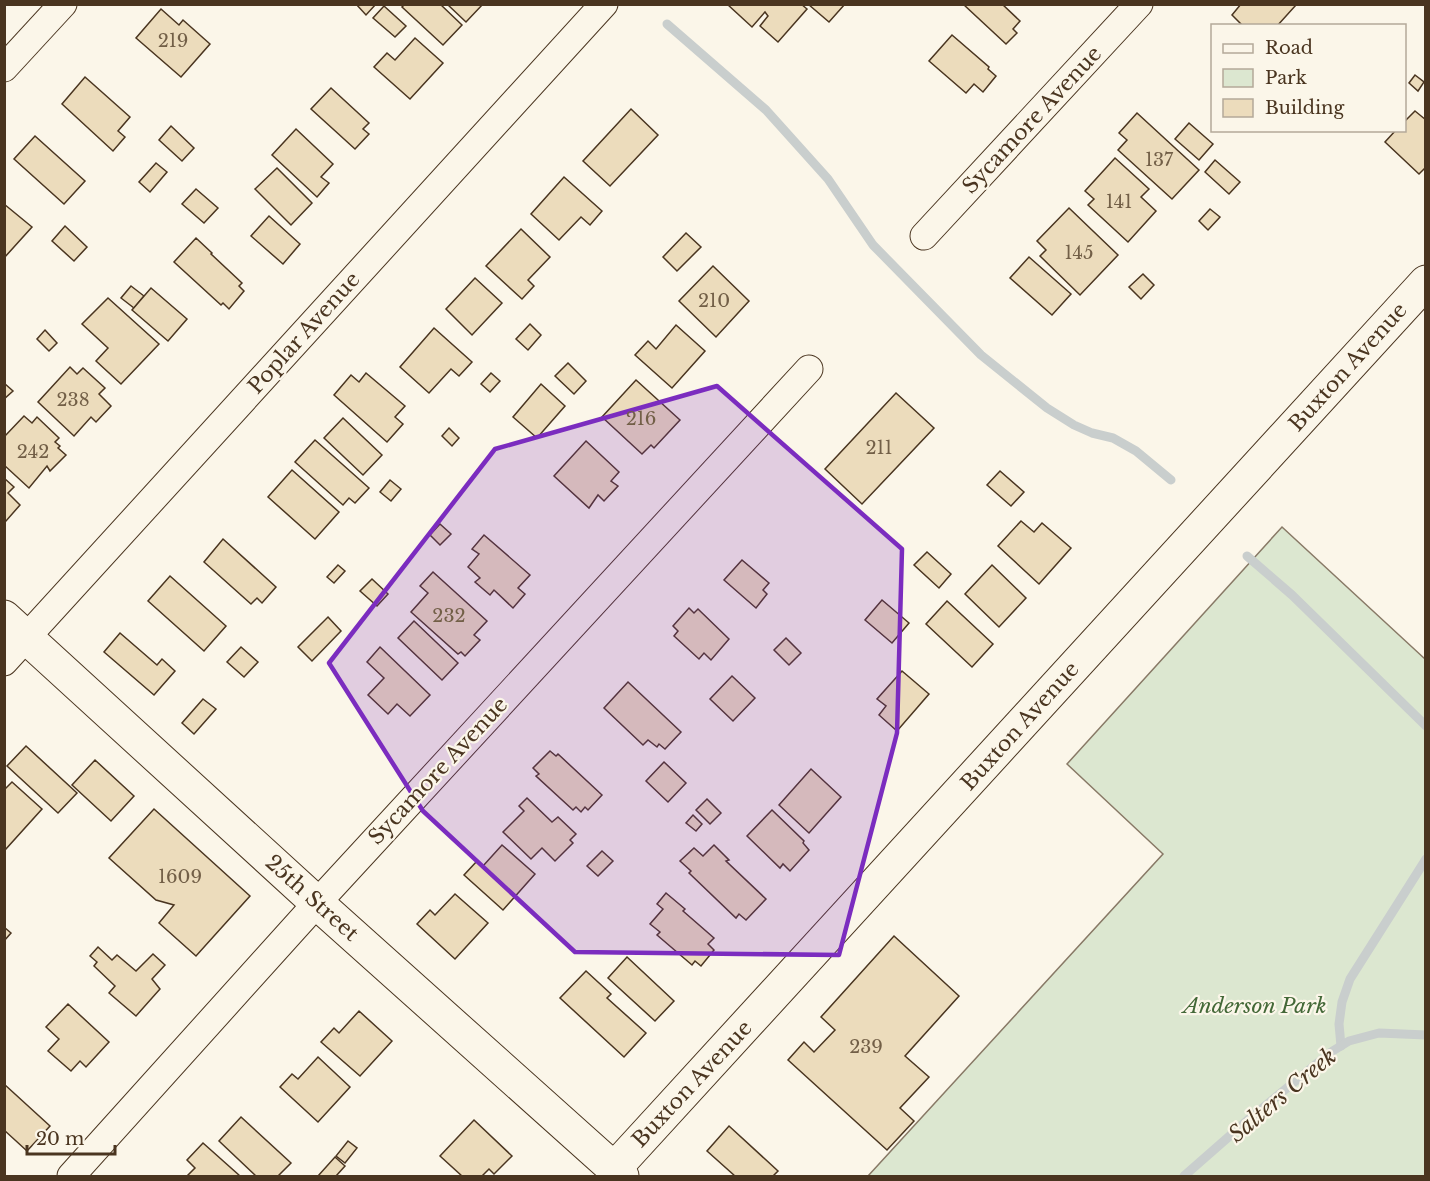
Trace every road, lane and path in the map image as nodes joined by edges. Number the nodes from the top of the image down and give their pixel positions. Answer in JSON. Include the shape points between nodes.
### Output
{"nodes":[{"id":1,"x":63,"y":4,"type":"edge"},
{"id":2,"x":604,"y":4,"type":"edge"},
{"id":3,"x":1139,"y":4,"type":"edge"},
{"id":4,"x":4,"y":68,"type":"edge"},
{"id":5,"x":924,"y":236,"type":"dead end"},
{"id":6,"x":1425,"y":282,"type":"edge"},
{"id":7,"x":809,"y":369,"type":"dead end"},
{"id":8,"x":16,"y":627,"type":"edge"},
{"id":9,"x":4,"y":662,"type":"edge"},
{"id":10,"x":317,"y":903,"type":"junction"},
{"id":11,"x":618,"y":1173,"type":"edge"},
{"id":12,"x":71,"y":1176,"type":"edge"}],
"edges":[{"from":1,"to":4,"type":"street"},
{"from":2,"to":8,"type":"street","name":"Poplar Avenue"},
{"from":3,"to":5,"type":"street","name":"Sycamore Avenue"},
{"from":6,"to":11,"type":"street","name":"Buxton Avenue"},
{"from":7,"to":10,"type":"street","name":"Sycamore Avenue"},
{"from":8,"to":9,"type":"street","name":"Poplar Avenue"},
{"from":8,"to":10,"type":"street","name":"25th Street"},
{"from":10,"to":11,"type":"street","name":"25th Street"},
{"from":10,"to":12,"type":"street","name":"Sycamore Avenue"}]}
